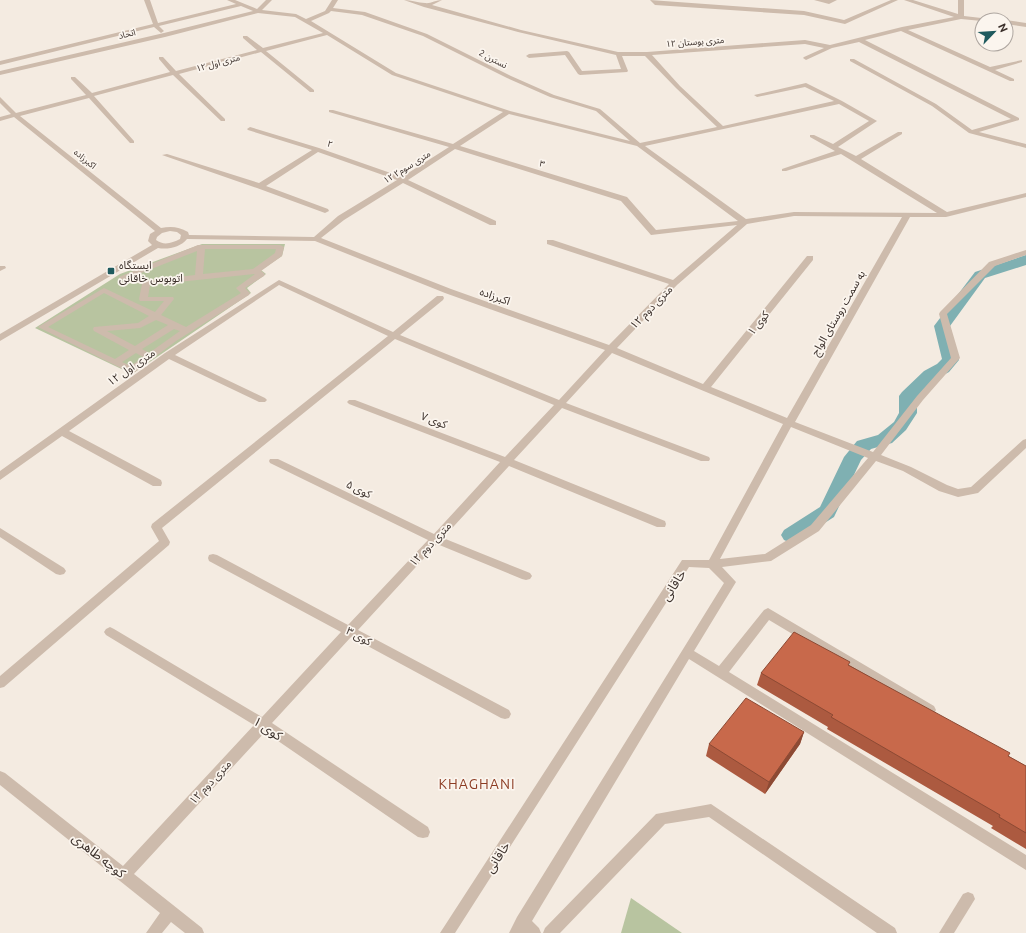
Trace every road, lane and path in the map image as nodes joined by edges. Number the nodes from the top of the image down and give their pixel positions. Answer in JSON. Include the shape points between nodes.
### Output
{"nodes":[{"id":1,"x":147,"y":0,"type":"edge"},
{"id":2,"x":230,"y":0,"type":"edge"},
{"id":3,"x":269,"y":0,"type":"edge"},
{"id":4,"x":335,"y":0,"type":"edge"},
{"id":5,"x":407,"y":0,"type":"edge"},
{"id":6,"x":439,"y":0,"type":"edge"},
{"id":7,"x":652,"y":0,"type":"edge"},
{"id":8,"x":817,"y":0,"type":"edge"},
{"id":9,"x":834,"y":0,"type":"edge"},
{"id":10,"x":895,"y":0,"type":"edge"},
{"id":11,"x":907,"y":0,"type":"edge"},
{"id":12,"x":961,"y":0,"type":"edge"},
{"id":13,"x":240,"y":2,"type":"edge"},
{"id":14,"x":426,"y":6,"type":"junction"},
{"id":15,"x":329,"y":9,"type":"junction"},
{"id":16,"x":258,"y":10,"type":"junction"},
{"id":17,"x":961,"y":17,"type":"junction"},
{"id":18,"x":974,"y":18,"type":"edge"},
{"id":19,"x":306,"y":21,"type":"junction"},
{"id":20,"x":1014,"y":23,"type":"edge"},
{"id":21,"x":1026,"y":25,"type":"edge"},
{"id":22,"x":156,"y":26,"type":"junction"},
{"id":23,"x":902,"y":29,"type":"junction"},
{"id":24,"x":328,"y":33,"type":"junction"},
{"id":25,"x":165,"y":35,"type":"junction"},
{"id":26,"x":245,"y":37,"type":"dead end"},
{"id":27,"x":860,"y":40,"type":"junction"},
{"id":28,"x":830,"y":47,"type":"junction"},
{"id":29,"x":262,"y":51,"type":"junction"},
{"id":30,"x":618,"y":54,"type":"junction"},
{"id":31,"x":647,"y":54,"type":"junction"},
{"id":32,"x":529,"y":56,"type":"dead end"},
{"id":33,"x":161,"y":58,"type":"dead end"},
{"id":34,"x":806,"y":58,"type":"dead end"},
{"id":35,"x":852,"y":60,"type":"dead end"},
{"id":36,"x":1020,"y":61,"type":"dead end"},
{"id":37,"x":0,"y":63,"type":"edge"},
{"id":38,"x":991,"y":69,"type":"junction"},
{"id":39,"x":175,"y":74,"type":"junction"},
{"id":40,"x":2,"y":76,"type":"edge"},
{"id":41,"x":73,"y":78,"type":"dead end"},
{"id":42,"x":1012,"y":80,"type":"dead end"},
{"id":43,"x":312,"y":91,"type":"dead end"},
{"id":44,"x":90,"y":95,"type":"junction"},
{"id":45,"x":757,"y":95,"type":"dead end"},
{"id":46,"x":0,"y":99,"type":"edge"},
{"id":47,"x":840,"y":102,"type":"junction"},
{"id":48,"x":331,"y":111,"type":"dead end"},
{"id":49,"x":508,"y":112,"type":"junction"},
{"id":50,"x":15,"y":115,"type":"junction"},
{"id":51,"x":0,"y":119,"type":"edge"},
{"id":52,"x":223,"y":120,"type":"dead end"},
{"id":53,"x":722,"y":128,"type":"junction"},
{"id":54,"x":250,"y":129,"type":"dead end"},
{"id":55,"x":971,"y":132,"type":"junction"},
{"id":56,"x":900,"y":133,"type":"dead end"},
{"id":57,"x":812,"y":136,"type":"dead end"},
{"id":58,"x":132,"y":142,"type":"dead end"},
{"id":59,"x":639,"y":145,"type":"junction"},
{"id":60,"x":1026,"y":146,"type":"edge"},
{"id":61,"x":455,"y":147,"type":"junction"},
{"id":62,"x":834,"y":147,"type":"junction"},
{"id":63,"x":316,"y":149,"type":"junction"},
{"id":64,"x":842,"y":151,"type":"junction"},
{"id":65,"x":165,"y":155,"type":"dead end"},
{"id":66,"x":856,"y":158,"type":"junction"},
{"id":67,"x":784,"y":170,"type":"dead end"},
{"id":68,"x":403,"y":180,"type":"junction"},
{"id":69,"x":260,"y":186,"type":"junction"},
{"id":70,"x":1026,"y":195,"type":"edge"},
{"id":71,"x":325,"y":211,"type":"dead end"},
{"id":72,"x":907,"y":215,"type":"junction"},
{"id":73,"x":946,"y":215,"type":"junction"},
{"id":74,"x":745,"y":222,"type":"junction"},
{"id":75,"x":493,"y":223,"type":"dead end"},
{"id":76,"x":160,"y":231,"type":"junction"},
{"id":77,"x":185,"y":237,"type":"junction"},
{"id":78,"x":316,"y":240,"type":"junction"},
{"id":79,"x":550,"y":242,"type":"dead end"},
{"id":80,"x":158,"y":246,"type":"junction"},
{"id":81,"x":201,"y":247,"type":"junction"},
{"id":82,"x":1026,"y":252,"type":"edge"},
{"id":83,"x":810,"y":258,"type":"dead end"},
{"id":84,"x":255,"y":270,"type":"junction"},
{"id":85,"x":199,"y":276,"type":"junction"},
{"id":86,"x":674,"y":283,"type":"junction"},
{"id":87,"x":146,"y":284,"type":"junction"},
{"id":88,"x":440,"y":298,"type":"dead end"},
{"id":89,"x":156,"y":316,"type":"junction"},
{"id":90,"x":174,"y":325,"type":"junction"},
{"id":91,"x":186,"y":331,"type":"junction"},
{"id":92,"x":393,"y":335,"type":"junction"},
{"id":93,"x":0,"y":338,"type":"edge"},
{"id":94,"x":611,"y":349,"type":"junction"},
{"id":95,"x":136,"y":350,"type":"junction"},
{"id":96,"x":168,"y":355,"type":"junction"},
{"id":97,"x":148,"y":356,"type":"junction"},
{"id":98,"x":116,"y":362,"type":"junction"},
{"id":99,"x":705,"y":388,"type":"junction"},
{"id":100,"x":262,"y":400,"type":"dead end"},
{"id":101,"x":352,"y":402,"type":"dead end"},
{"id":102,"x":560,"y":404,"type":"junction"},
{"id":103,"x":789,"y":423,"type":"junction"},
{"id":104,"x":61,"y":431,"type":"junction"},
{"id":105,"x":1026,"y":442,"type":"edge"},
{"id":106,"x":874,"y":457,"type":"junction"},
{"id":107,"x":705,"y":459,"type":"dead end"},
{"id":108,"x":507,"y":460,"type":"junction"},
{"id":109,"x":274,"y":461,"type":"dead end"},
{"id":110,"x":0,"y":476,"type":"edge"},
{"id":111,"x":157,"y":483,"type":"dead end"},
{"id":112,"x":661,"y":524,"type":"dead end"},
{"id":113,"x":0,"y":532,"type":"edge"},
{"id":114,"x":435,"y":539,"type":"junction"},
{"id":115,"x":213,"y":558,"type":"dead end"},
{"id":116,"x":712,"y":564,"type":"junction"},
{"id":117,"x":60,"y":571,"type":"dead end"},
{"id":118,"x":526,"y":576,"type":"dead end"},
{"id":119,"x":349,"y":631,"type":"junction"},
{"id":120,"x":110,"y":632,"type":"dead end"},
{"id":121,"x":687,"y":652,"type":"junction"},
{"id":122,"x":721,"y":673,"type":"junction"},
{"id":123,"x":0,"y":683,"type":"edge"},
{"id":124,"x":505,"y":714,"type":"dead end"},
{"id":125,"x":938,"y":715,"type":"edge"},
{"id":126,"x":263,"y":724,"type":"junction"},
{"id":127,"x":0,"y":777,"type":"edge"},
{"id":128,"x":423,"y":832,"type":"dead end"},
{"id":129,"x":1026,"y":863,"type":"edge"},
{"id":130,"x":124,"y":875,"type":"junction"},
{"id":131,"x":968,"y":899,"type":"dead end"},
{"id":132,"x":170,"y":911,"type":"junction"},
{"id":133,"x":519,"y":928,"type":"edge"},
{"id":134,"x":153,"y":933,"type":"edge"},
{"id":135,"x":197,"y":933,"type":"edge"},
{"id":136,"x":447,"y":933,"type":"edge"},
{"id":137,"x":534,"y":933,"type":"edge"},
{"id":138,"x":550,"y":933,"type":"edge"},
{"id":139,"x":890,"y":933,"type":"edge"},
{"id":140,"x":946,"y":933,"type":"edge"}],
"edges":[{"from":1,"to":22,"type":"street"},
{"from":2,"to":13,"type":"street"},
{"from":3,"to":16,"type":"street"},
{"from":4,"to":15,"type":"street"},
{"from":5,"to":14,"type":"street","name":"۱۲ متری بوستان"},
{"from":6,"to":14,"type":"street"},
{"from":7,"to":10,"type":"street","via":[[655,3],[804,13],[846,22]]},
{"from":8,"to":9,"type":"street"},
{"from":11,"to":17,"type":"street"},
{"from":12,"to":17,"type":"street"},
{"from":13,"to":16,"type":"street"},
{"from":13,"to":22,"type":"street","name":"اتحاد"},
{"from":14,"to":30,"type":"street","name":"۱۲ متری بوستان"},
{"from":15,"to":19,"type":"street"},
{"from":15,"to":59,"type":"street","name":"نسترن 2","via":[[363,13],[425,35],[552,96],[598,110]]},
{"from":16,"to":19,"type":"street","via":[[296,16]]},
{"from":16,"to":25,"type":"street","name":"اتحاد"},
{"from":17,"to":18,"type":"street","name":"۱۲ متری بوستان"},
{"from":17,"to":23,"type":"street","name":"۱۲ متری بوستان"},
{"from":19,"to":24,"type":"street"},
{"from":20,"to":21,"type":"street"},
{"from":22,"to":25,"type":"street"},
{"from":22,"to":37,"type":"street","name":"اتحاد"},
{"from":23,"to":27,"type":"street","name":"۱۲ متری بوستان"},
{"from":23,"to":38,"type":"street"},
{"from":24,"to":29,"type":"street","name":"۱۲ متری اول"},
{"from":24,"to":49,"type":"street","via":[[394,74]]},
{"from":25,"to":40,"type":"street","name":"اتحاد","via":[[12,71]]},
{"from":26,"to":29,"type":"street"},
{"from":27,"to":28,"type":"street","name":"۱۲ متری بوستان"},
{"from":27,"to":55,"type":"street","via":[[1017,119]]},
{"from":28,"to":31,"type":"street","name":"۱۲ متری بوستان","via":[[806,42]]},
{"from":28,"to":34,"type":"street"},
{"from":29,"to":39,"type":"street","name":"۱۲ متری اول"},
{"from":29,"to":43,"type":"street"},
{"from":30,"to":31,"type":"street","name":"۱۲ متری بوستان"},
{"from":30,"to":32,"type":"street","via":[[625,71],[580,73],[567,53]]},
{"from":31,"to":53,"type":"street"},
{"from":33,"to":39,"type":"street"},
{"from":35,"to":55,"type":"street","via":[[934,105]]},
{"from":36,"to":38,"type":"street"},
{"from":38,"to":42,"type":"street"},
{"from":39,"to":44,"type":"street","name":"۱۲ متری اول"},
{"from":39,"to":52,"type":"street"},
{"from":41,"to":44,"type":"street"},
{"from":44,"to":50,"type":"street","name":"۱۲ متری اول"},
{"from":44,"to":58,"type":"street"},
{"from":45,"to":47,"type":"street","via":[[806,85]]},
{"from":46,"to":50,"type":"street","name":"اکبرزاده"},
{"from":47,"to":53,"type":"street"},
{"from":47,"to":62,"type":"street","via":[[874,121]]},
{"from":48,"to":61,"type":"street","name":"۳"},
{"from":49,"to":59,"type":"street"},
{"from":49,"to":61,"type":"street","name":"۱۲ متری سوم۲"},
{"from":50,"to":51,"type":"street","name":"۱۲ متری اول"},
{"from":50,"to":76,"type":"street","name":"اکبرزاده"},
{"from":53,"to":59,"type":"street"},
{"from":54,"to":63,"type":"street","name":"۲"},
{"from":55,"to":60,"type":"street"},
{"from":56,"to":66,"type":"street"},
{"from":57,"to":62,"type":"street"},
{"from":59,"to":74,"type":"street","name":"نسترن 2"},
{"from":61,"to":68,"type":"street","name":"۱۲ متری سوم۲"},
{"from":61,"to":74,"type":"street","name":"۳","via":[[624,199],[654,233]]},
{"from":62,"to":64,"type":"street"},
{"from":63,"to":68,"type":"street","name":"۲"},
{"from":63,"to":69,"type":"street"},
{"from":64,"to":66,"type":"street"},
{"from":64,"to":67,"type":"street"},
{"from":65,"to":69,"type":"street"},
{"from":66,"to":73,"type":"street"},
{"from":68,"to":75,"type":"street","name":"۲"},
{"from":68,"to":78,"type":"street","name":"۱۲ متری سوم۲","via":[[341,218]]},
{"from":69,"to":71,"type":"street"},
{"from":70,"to":73,"type":"street"},
{"from":72,"to":73,"type":"street"},
{"from":72,"to":74,"type":"street","via":[[794,214]]},
{"from":72,"to":103,"type":"street","name":"به سمت روستای الواج"},
{"from":74,"to":86,"type":"street","name":"۱۲ متری دوم"},
{"from":76,"to":77,"type":"street","via":[[179,230]]},
{"from":76,"to":80,"type":"street","via":[[152,239]]},
{"from":77,"to":78,"type":"street","name":"اکبرزاده"},
{"from":77,"to":80,"type":"street","via":[[174,245]]},
{"from":78,"to":94,"type":"street","name":"اکبرزاده","via":[[448,291]]},
{"from":79,"to":86,"type":"street"},
{"from":80,"to":93,"type":"street"},
{"from":81,"to":84,"type":"street","via":[[280,247],[279,254]]},
{"from":81,"to":85,"type":"street"},
{"from":81,"to":87,"type":"street","via":[[123,277]]},
{"from":82,"to":106,"type":"street","via":[[992,264],[943,314],[956,358],[920,398]]},
{"from":83,"to":99,"type":"street","name":"کوی ۱"},
{"from":84,"to":85,"type":"street"},
{"from":84,"to":91,"type":"street","via":[[262,274],[240,288],[246,293]]},
{"from":85,"to":87,"type":"street"},
{"from":86,"to":94,"type":"street","name":"۱۲ متری دوم"},
{"from":87,"to":89,"type":"street","via":[[143,299],[170,299]]},
{"from":88,"to":92,"type":"street"},
{"from":89,"to":90,"type":"street"},
{"from":89,"to":95,"type":"street","via":[[140,325],[96,329]]},
{"from":89,"to":98,"type":"street","via":[[104,290],[42,327]]},
{"from":90,"to":91,"type":"street"},
{"from":90,"to":95,"type":"street"},
{"from":91,"to":97,"type":"street"},
{"from":92,"to":96,"type":"street","name":"۱۲ متری اول","via":[[279,282]]},
{"from":92,"to":102,"type":"street"},
{"from":92,"to":123,"type":"street","via":[[156,527],[165,542]]},
{"from":94,"to":99,"type":"street","name":"اکبرزاده"},
{"from":94,"to":102,"type":"street","name":"۱۲ متری دوم"},
{"from":95,"to":97,"type":"street"},
{"from":95,"to":98,"type":"street"},
{"from":96,"to":100,"type":"street"},
{"from":96,"to":104,"type":"street","name":"۱۲ متری اول"},
{"from":97,"to":98,"type":"street","via":[[132,370]]},
{"from":99,"to":103,"type":"street","name":"اکبرزاده"},
{"from":101,"to":108,"type":"street","name":"کوی ۷"},
{"from":102,"to":107,"type":"street"},
{"from":102,"to":108,"type":"street","name":"۱۲ متری دوم"},
{"from":103,"to":106,"type":"street","name":"اکبرزاده"},
{"from":103,"to":116,"type":"street","name":"به سمت روستای الواج"},
{"from":104,"to":110,"type":"street","name":"۱۲ متری اول"},
{"from":104,"to":111,"type":"street"},
{"from":105,"to":106,"type":"street","name":"اکبرزاده","via":[[984,482],[974,490],[966,492],[943,488],[907,469]]},
{"from":106,"to":116,"type":"street","via":[[816,528],[767,558]]},
{"from":108,"to":112,"type":"street","name":"کوی ۷"},
{"from":108,"to":114,"type":"street","name":"۱۲ متری دوم"},
{"from":109,"to":114,"type":"street","name":"کوی ۵"},
{"from":113,"to":117,"type":"street"},
{"from":114,"to":118,"type":"street","name":"کوی ۵"},
{"from":114,"to":119,"type":"street","name":"۱۲ متری دوم"},
{"from":115,"to":119,"type":"street","name":"کوی ۳"},
{"from":116,"to":121,"type":"street","via":[[730,582]]},
{"from":116,"to":136,"type":"street","name":"خاقانی","via":[[686,563]]},
{"from":119,"to":124,"type":"street","name":"کوی ۳"},
{"from":119,"to":126,"type":"street","name":"۱۲ متری دوم"},
{"from":120,"to":126,"type":"street","name":"کوی ۱"},
{"from":121,"to":122,"type":"street"},
{"from":121,"to":133,"type":"street"},
{"from":122,"to":125,"type":"street","via":[[768,613]]},
{"from":122,"to":129,"type":"street"},
{"from":126,"to":128,"type":"street","name":"کوی ۱"},
{"from":126,"to":130,"type":"street","name":"۱۲ متری دوم"},
{"from":127,"to":130,"type":"street","name":"کوچه طاهری"},
{"from":130,"to":132,"type":"street","name":"کوچه طاهری"},
{"from":131,"to":140,"type":"street"},
{"from":132,"to":134,"type":"street"},
{"from":132,"to":135,"type":"street","name":"کوچه طاهری"},
{"from":133,"to":137,"type":"street"},
{"from":138,"to":139,"type":"street","via":[[661,818],[711,810]]}]}
